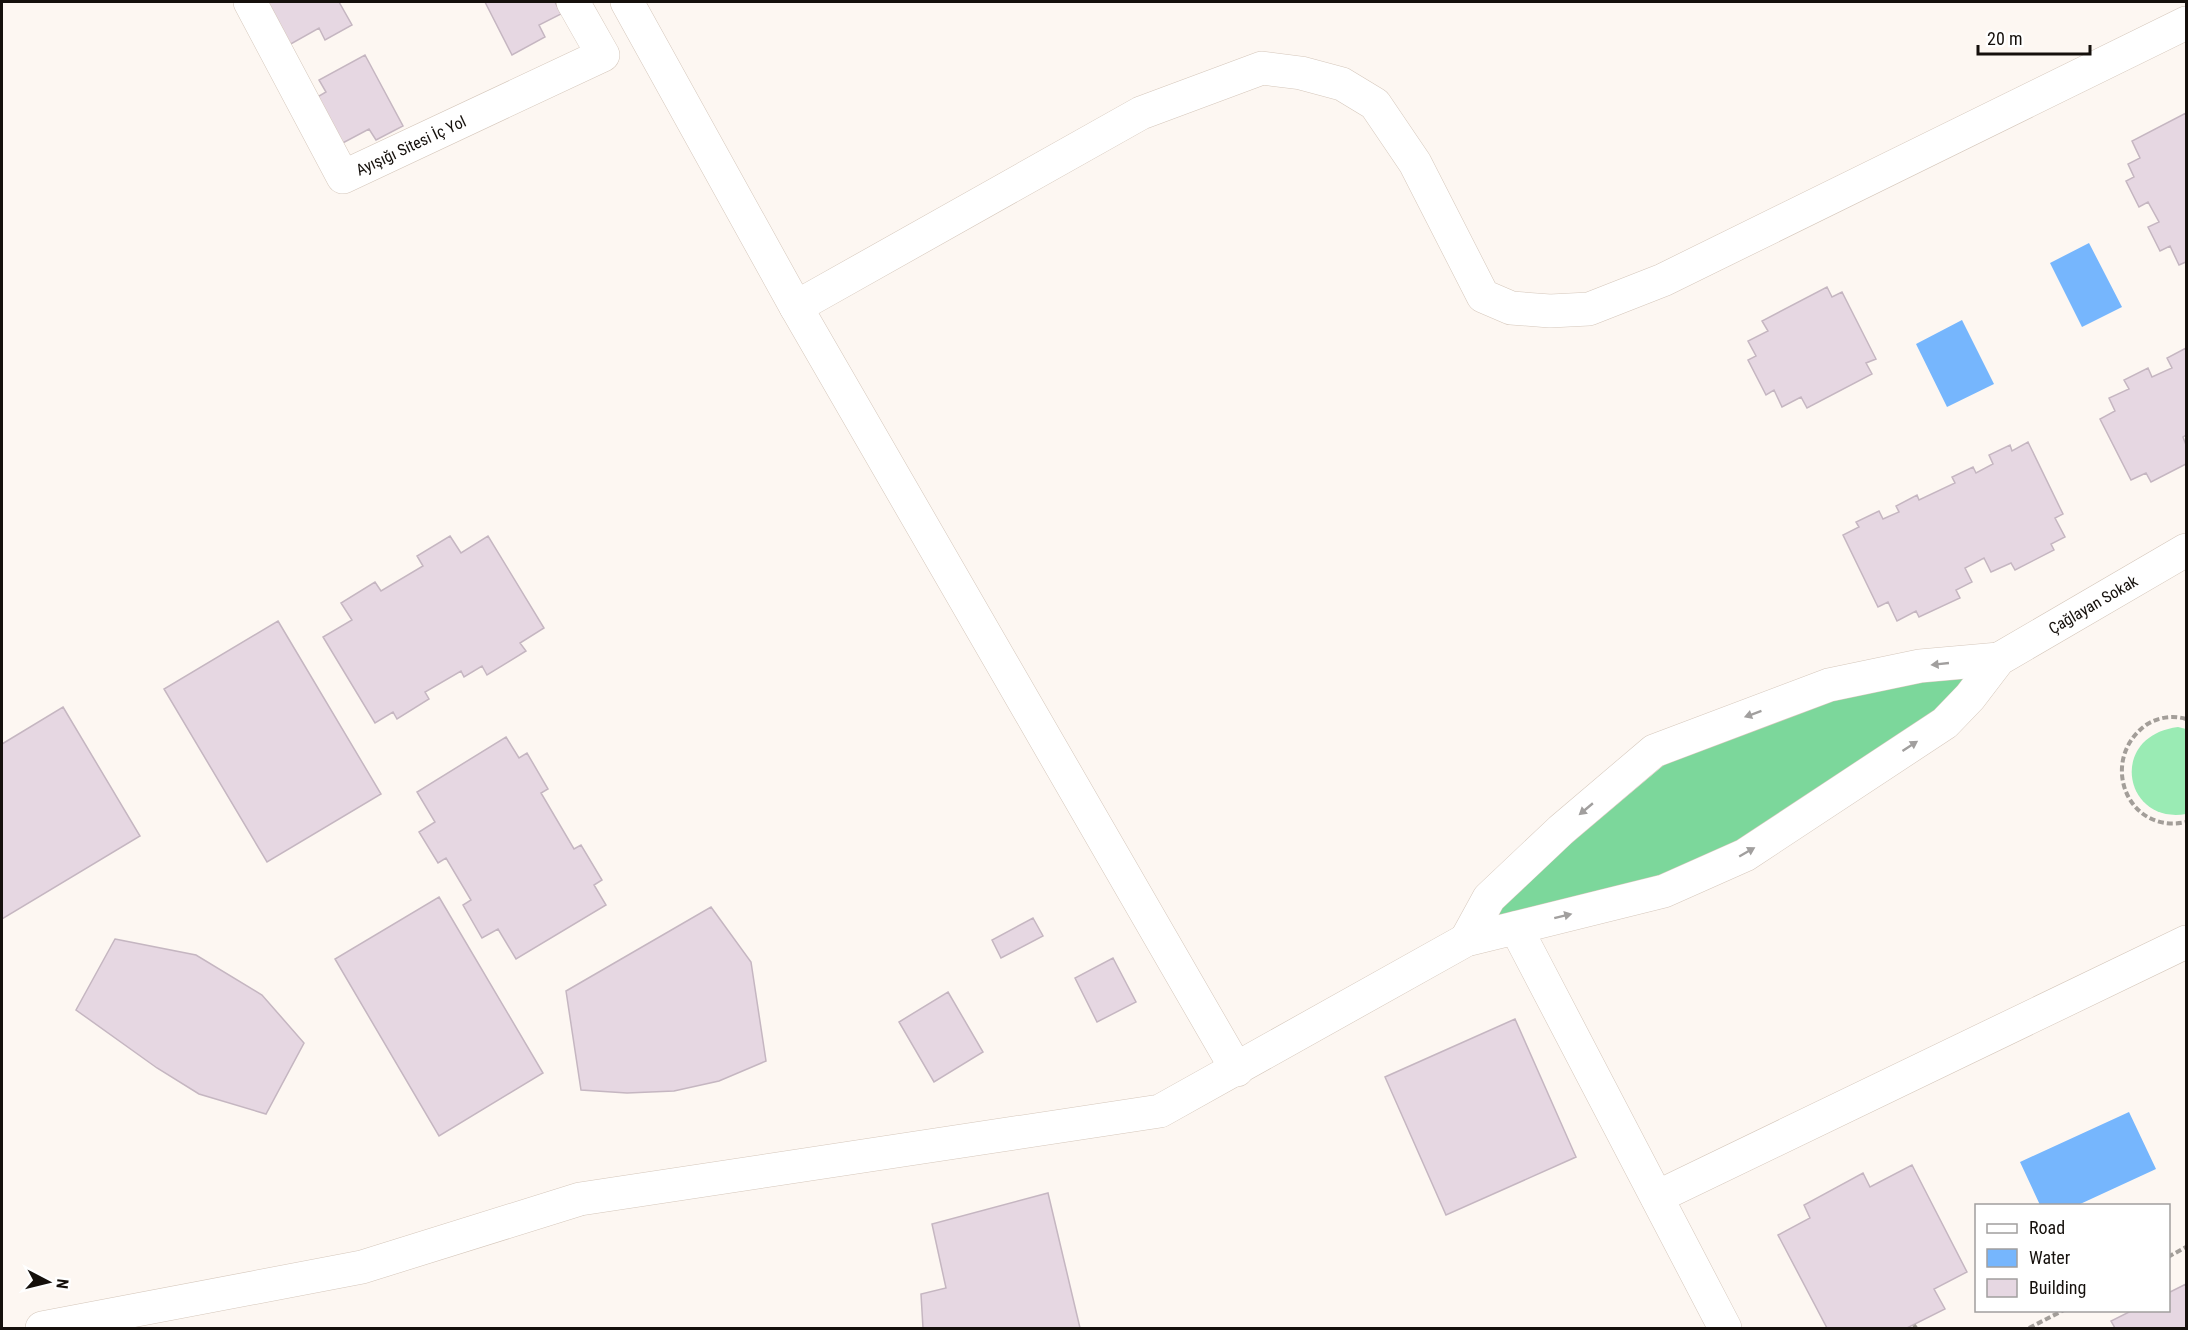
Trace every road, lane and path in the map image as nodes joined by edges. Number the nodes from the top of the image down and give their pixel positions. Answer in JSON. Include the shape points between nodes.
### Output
{"nodes":[{"id":1,"x":250,"y":2,"type":"edge"},
{"id":2,"x":573,"y":2,"type":"edge"},
{"id":3,"x":627,"y":2,"type":"edge"},
{"id":4,"x":2187,"y":23,"type":"edge"},
{"id":5,"x":796,"y":308,"type":"junction"},
{"id":6,"x":2187,"y":550,"type":"edge"},
{"id":7,"x":1999,"y":659,"type":"junction"},
{"id":8,"x":2187,"y":719,"type":"edge"},
{"id":9,"x":2187,"y":822,"type":"edge"},
{"id":10,"x":1516,"y":928,"type":"junction"},
{"id":11,"x":1466,"y":940,"type":"junction"},
{"id":12,"x":2187,"y":942,"type":"edge"},
{"id":13,"x":1237,"y":1070,"type":"junction"},
{"id":14,"x":1658,"y":1197,"type":"junction"},
{"id":15,"x":2187,"y":1247,"type":"edge"},
{"id":16,"x":2170,"y":1256,"type":"edge"},
{"id":17,"x":2062,"y":1312,"type":"edge"},
{"id":18,"x":2039,"y":1323,"type":"junction"},
{"id":19,"x":42,"y":1329,"type":"edge"},
{"id":20,"x":1725,"y":1329,"type":"edge"},
{"id":21,"x":2029,"y":1329,"type":"edge"},
{"id":22,"x":2042,"y":1329,"type":"edge"}],
"edges":[{"from":1,"to":2,"type":"street","name":"Ayışığı Sitesi İç Yol","via":[[343,177],[603,55]]},
{"from":3,"to":5,"type":"street"},
{"from":4,"to":5,"type":"street","via":[[1663,280],[1588,309],[1511,308],[1483,296],[1415,163],[1375,104],[1342,84],[1262,68],[1141,113]]},
{"from":5,"to":13,"type":"street"},
{"from":6,"to":7,"type":"street","name":"Çağlayan Sokak"},
{"from":10,"to":7,"type":"street","one_way":true,"via":[[1664,891],[1744,855],[1945,723]]},
{"from":7,"to":11,"type":"street","one_way":true,"via":[[1920,666],[1829,685],[1654,751],[1489,898]]},
{"from":8,"to":9,"type":"path","via":[[2165,717],[2139,731],[2122,758],[2121,774],[2124,790],[2144,815],[2158,822]]},
{"from":10,"to":11,"type":"street"},
{"from":10,"to":14,"type":"street"},
{"from":11,"to":13,"type":"street"},
{"from":12,"to":14,"type":"street"},
{"from":13,"to":19,"type":"street","via":[[1160,1111],[580,1199],[362,1267]]},
{"from":14,"to":20,"type":"street"},
{"from":15,"to":16,"type":"path"},
{"from":17,"to":18,"type":"path"},
{"from":18,"to":21,"type":"path"},
{"from":18,"to":22,"type":"path"}]}
